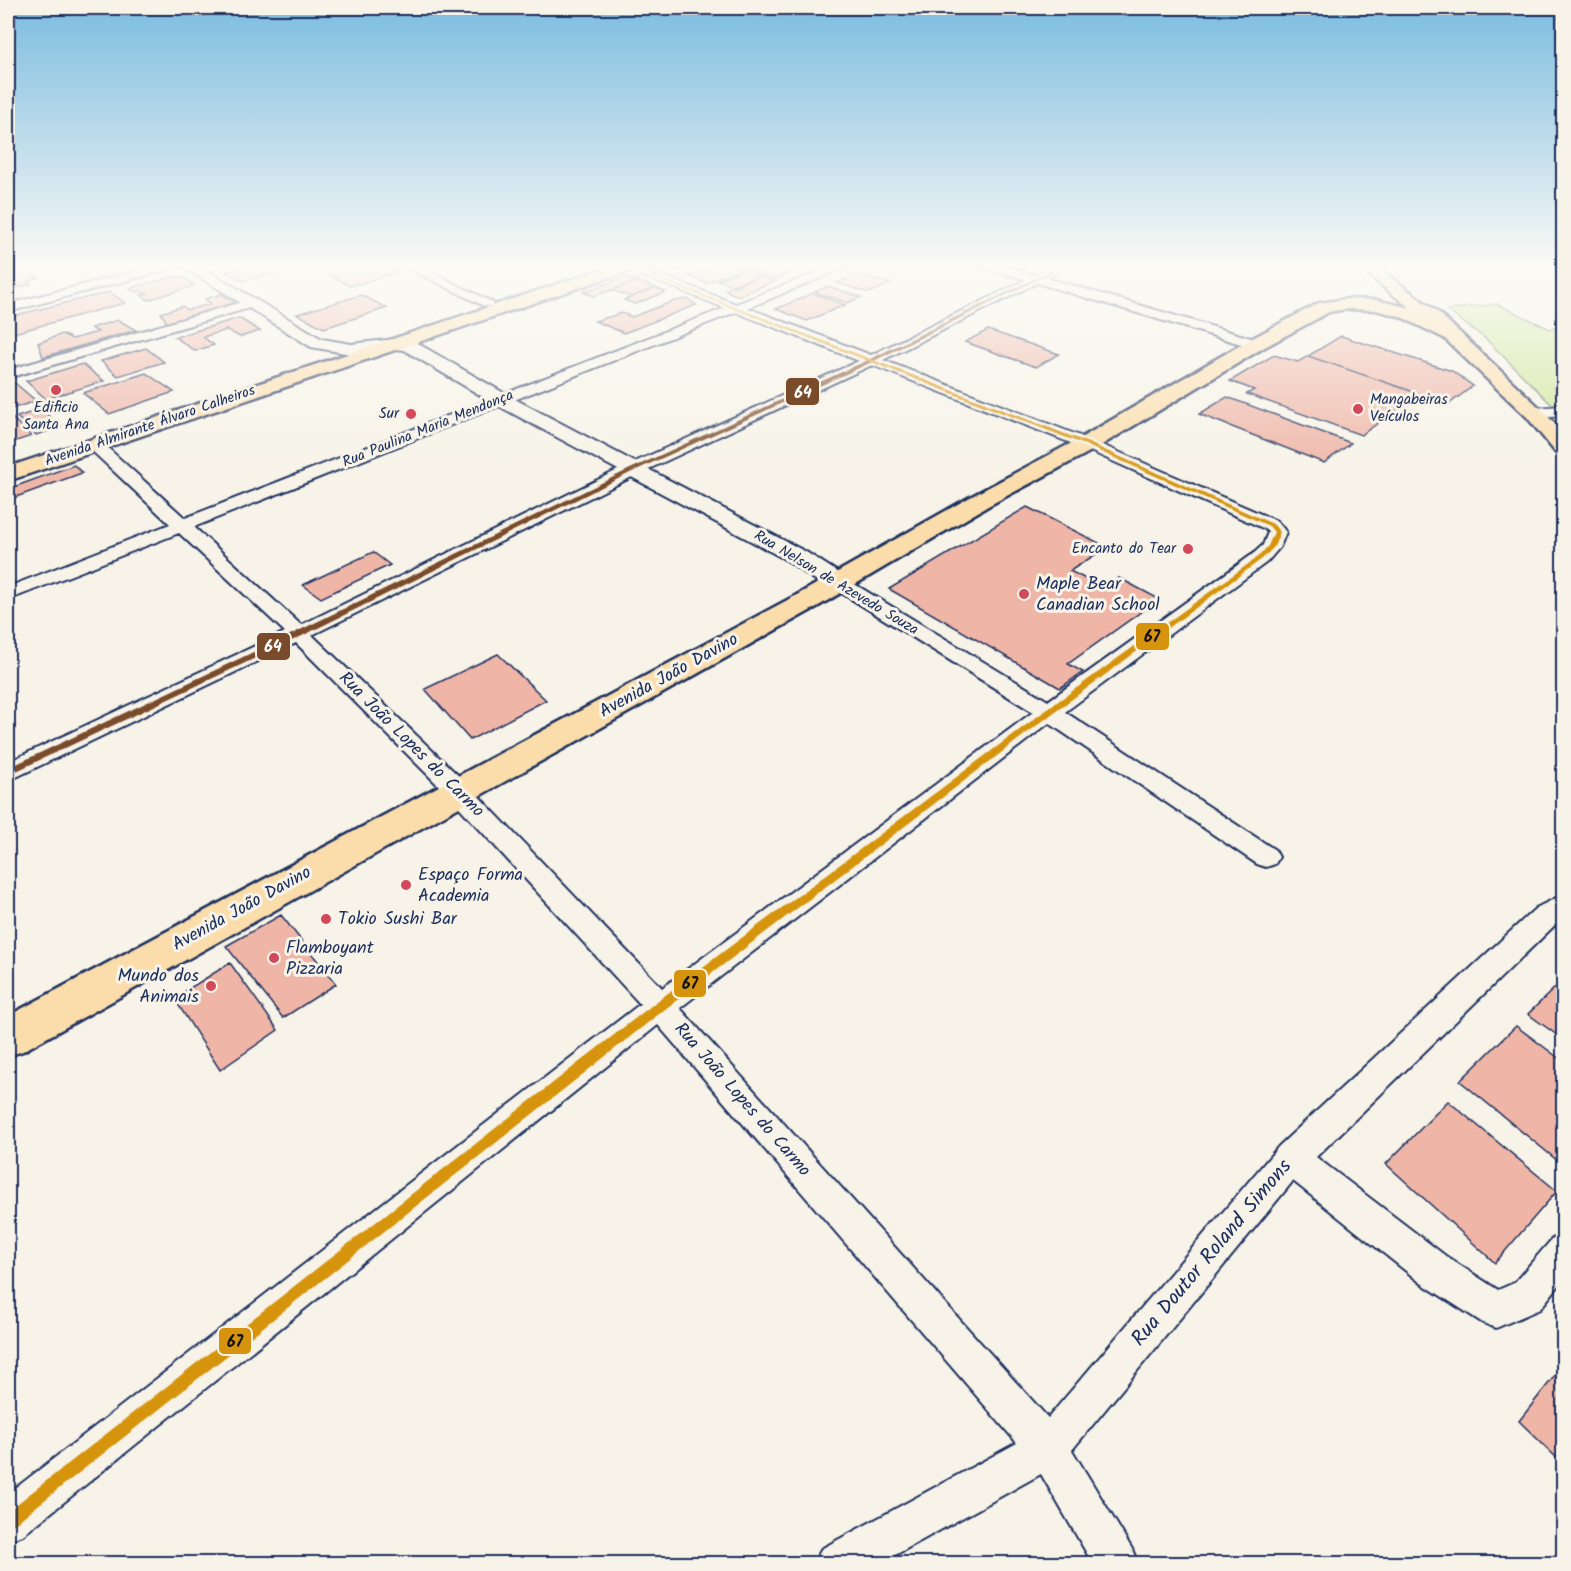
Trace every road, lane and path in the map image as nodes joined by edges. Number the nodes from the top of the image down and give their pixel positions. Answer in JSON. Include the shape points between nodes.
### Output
{"nodes":[{"id":1,"x":134,"y":337,"type":"edge"},
{"id":2,"x":308,"y":337,"type":"edge"},
{"id":3,"x":386,"y":337,"type":"edge"},
{"id":4,"x":416,"y":337,"type":"edge"},
{"id":5,"x":661,"y":337,"type":"edge"},
{"id":6,"x":810,"y":337,"type":"edge"},
{"id":7,"x":918,"y":337,"type":"edge"},
{"id":8,"x":1233,"y":337,"type":"edge"},
{"id":9,"x":1268,"y":337,"type":"edge"},
{"id":10,"x":1452,"y":337,"type":"edge"},
{"id":11,"x":396,"y":344,"type":"junction"},
{"id":12,"x":1256,"y":344,"type":"junction"},
{"id":13,"x":351,"y":349,"type":"junction"},
{"id":14,"x":870,"y":361,"type":"junction"},
{"id":15,"x":8,"y":374,"type":"edge"},
{"id":16,"x":502,"y":400,"type":"junction"},
{"id":17,"x":1563,"y":411,"type":"edge"},
{"id":18,"x":1534,"y":413,"type":"junction"},
{"id":19,"x":94,"y":444,"type":"junction"},
{"id":20,"x":1087,"y":444,"type":"junction"},
{"id":21,"x":1563,"y":448,"type":"edge"},
{"id":22,"x":8,"y":462,"type":"edge"},
{"id":23,"x":632,"y":470,"type":"junction"},
{"id":24,"x":8,"y":474,"type":"edge"},
{"id":25,"x":184,"y":526,"type":"junction"},
{"id":26,"x":840,"y":583,"type":"junction"},
{"id":27,"x":8,"y":594,"type":"edge"},
{"id":28,"x":299,"y":634,"type":"junction"},
{"id":29,"x":1049,"y":712,"type":"junction"},
{"id":30,"x":8,"y":772,"type":"edge"},
{"id":31,"x":459,"y":791,"type":"junction"},
{"id":32,"x":1266,"y":858,"type":"dead end"},
{"id":33,"x":1558,"y":916,"type":"edge"},
{"id":34,"x":660,"y":1006,"type":"junction"},
{"id":35,"x":8,"y":1037,"type":"edge"},
{"id":36,"x":1291,"y":1158,"type":"junction"},
{"id":37,"x":1563,"y":1251,"type":"edge"},
{"id":38,"x":1048,"y":1448,"type":"junction"},
{"id":39,"x":8,"y":1520,"type":"edge"},
{"id":40,"x":837,"y":1563,"type":"edge"},
{"id":41,"x":1117,"y":1563,"type":"edge"}],
"edges":[{"from":1,"to":15,"type":"street"},
{"from":2,"to":13,"type":"street","name":"Rua Nelson de Azevedo Souza","via":[[317,343]]},
{"from":3,"to":13,"type":"main road","name":"Avenida Almirante Álvaro Calheiros"},
{"from":4,"to":11,"type":"main road","name":"Avenida Almirante Álvaro Calheiros"},
{"from":5,"to":16,"type":"street","name":"Rua Paulina Maria Mendonça"},
{"from":6,"to":14,"type":"street"},
{"from":7,"to":14,"type":"street"},
{"from":8,"to":12,"type":"street"},
{"from":9,"to":12,"type":"main road","name":"Avenida João Davino"},
{"from":10,"to":18,"type":"main road"},
{"from":11,"to":13,"type":"street","name":"Rua Nelson de Azevedo Souza"},
{"from":11,"to":16,"type":"street","name":"Rua Nelson de Azevedo Souza","via":[[409,346]]},
{"from":11,"to":19,"type":"main road","name":"Avenida Almirante Álvaro Calheiros"},
{"from":12,"to":20,"type":"main road","name":"Avenida João Davino"},
{"from":13,"to":22,"type":"main road","name":"Avenida Almirante Álvaro Calheiros"},
{"from":14,"to":20,"type":"street"},
{"from":14,"to":23,"type":"street"},
{"from":16,"to":23,"type":"street","name":"Rua Nelson de Azevedo Souza"},
{"from":16,"to":25,"type":"street","name":"Rua Paulina Maria Mendonça"},
{"from":17,"to":18,"type":"street"},
{"from":18,"to":21,"type":"main road"},
{"from":19,"to":24,"type":"main road","name":"Avenida Almirante Álvaro Calheiros"},
{"from":19,"to":25,"type":"street","name":"Rua João Lopes do Carmo"},
{"from":20,"to":26,"type":"main road","name":"Avenida João Davino"},
{"from":20,"to":29,"type":"street","via":[[1271,525],[1277,532],[1271,547],[1260,558]]},
{"from":23,"to":26,"type":"street","name":"Rua Nelson de Azevedo Souza"},
{"from":23,"to":28,"type":"street"},
{"from":25,"to":27,"type":"street","name":"Rua Paulina Maria Mendonça"},
{"from":25,"to":28,"type":"street","name":"Rua João Lopes do Carmo"},
{"from":26,"to":29,"type":"street","name":"Rua Nelson de Azevedo Souza"},
{"from":26,"to":31,"type":"main road","name":"Avenida João Davino"},
{"from":28,"to":30,"type":"street"},
{"from":28,"to":31,"type":"street","name":"Rua João Lopes do Carmo"},
{"from":29,"to":32,"type":"street","name":"Rua Nelson de Azevedo Souza"},
{"from":29,"to":34,"type":"street"},
{"from":31,"to":34,"type":"street","name":"Rua João Lopes do Carmo"},
{"from":31,"to":35,"type":"main road","name":"Avenida João Davino"},
{"from":33,"to":36,"type":"street","name":"Rua Doutor Roland Simons"},
{"from":34,"to":38,"type":"street","name":"Rua João Lopes do Carmo"},
{"from":34,"to":39,"type":"street"},
{"from":36,"to":37,"type":"street","via":[[1434,1270],[1496,1310],[1527,1296]]},
{"from":36,"to":38,"type":"street","name":"Rua Doutor Roland Simons"},
{"from":38,"to":40,"type":"street","name":"Rua Doutor Roland Simons"},
{"from":38,"to":41,"type":"street","name":"Rua João Lopes do Carmo"}]}
